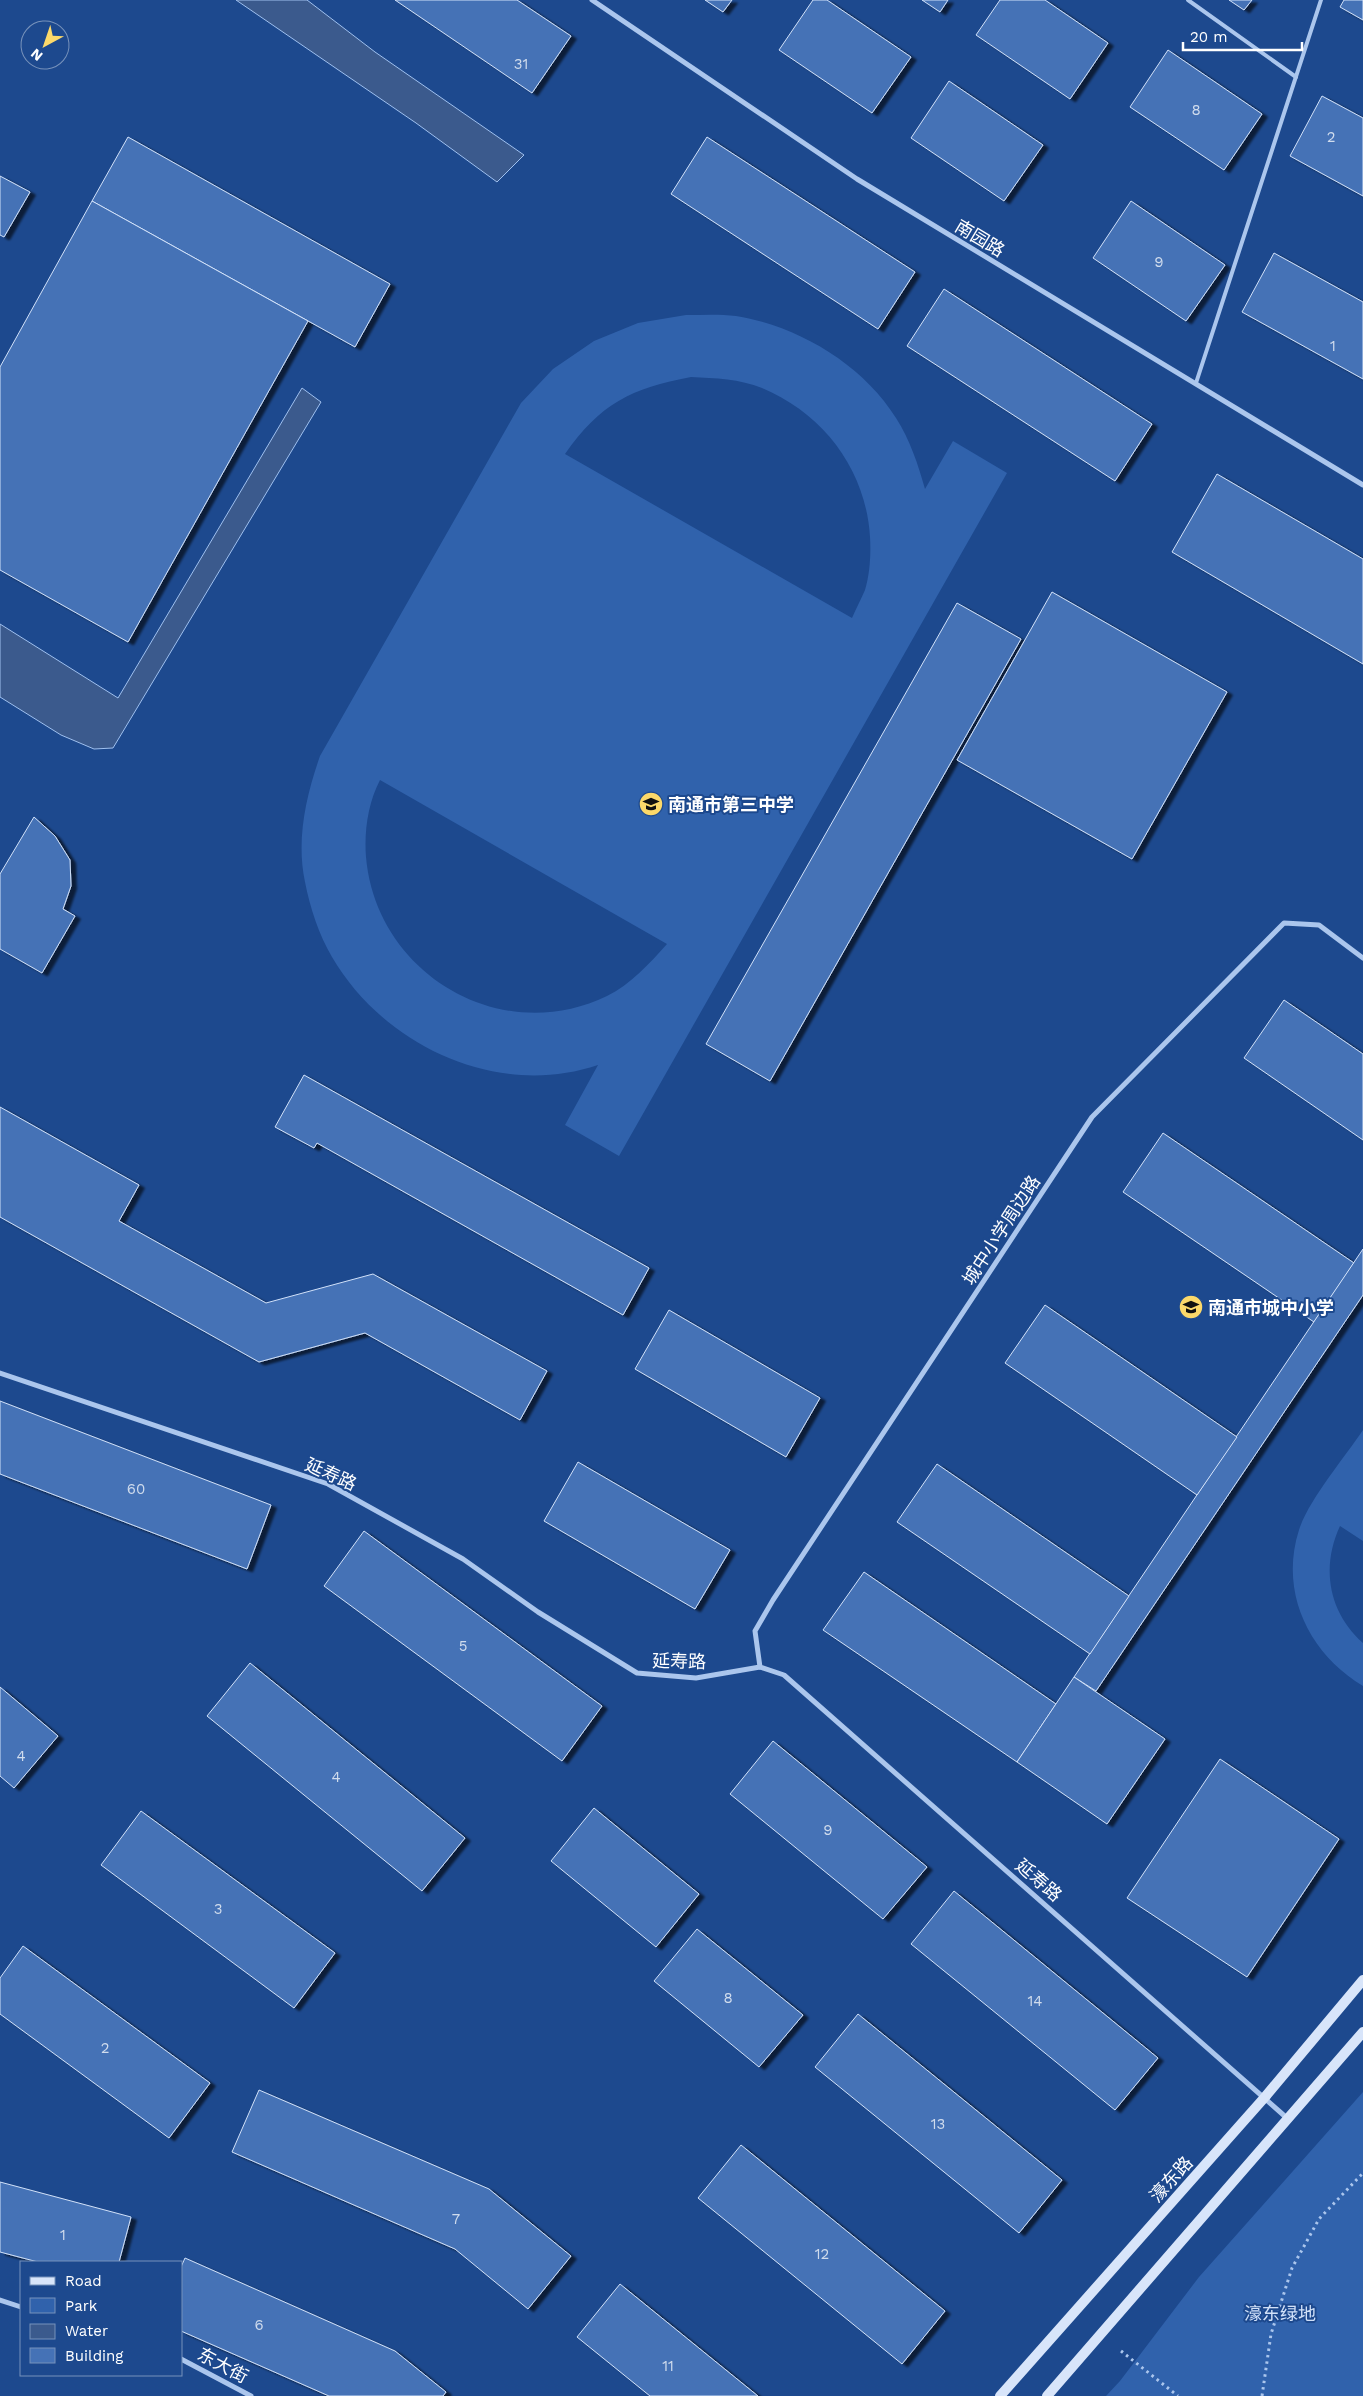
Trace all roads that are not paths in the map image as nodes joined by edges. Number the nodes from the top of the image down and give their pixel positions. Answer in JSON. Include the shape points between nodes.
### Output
{"nodes":[{"id":1,"x":592,"y":0,"type":"edge"},
{"id":2,"x":1188,"y":0,"type":"edge"},
{"id":3,"x":1321,"y":0,"type":"edge"},
{"id":4,"x":1296,"y":77,"type":"junction"},
{"id":5,"x":1196,"y":383,"type":"junction"},
{"id":6,"x":1363,"y":484,"type":"edge"},
{"id":7,"x":1363,"y":958,"type":"edge"},
{"id":8,"x":0,"y":1373,"type":"edge"},
{"id":9,"x":760,"y":1667,"type":"junction"},
{"id":10,"x":1363,"y":1980,"type":"edge"},
{"id":11,"x":1363,"y":2032,"type":"edge"},
{"id":12,"x":1266,"y":2097,"type":"junction"},
{"id":13,"x":1289,"y":2119,"type":"junction"},
{"id":14,"x":0,"y":2300,"type":"edge"},
{"id":15,"x":20,"y":2307,"type":"edge"},
{"id":16,"x":182,"y":2360,"type":"edge"},
{"id":17,"x":251,"y":2396,"type":"edge"},
{"id":18,"x":1000,"y":2396,"type":"edge"},
{"id":19,"x":1047,"y":2396,"type":"edge"}],
"edges":[{"from":1,"to":5,"type":"street","name":"南园路","via":[[857,179]]},
{"from":2,"to":4,"type":"lane"},
{"from":3,"to":4,"type":"lane"},
{"from":4,"to":5,"type":"lane"},
{"from":5,"to":6,"type":"street","name":"南园路"},
{"from":7,"to":9,"type":"street","name":"城中小学周边路","via":[[1319,925],[1284,923],[1092,1117],[769,1608],[755,1632]]},
{"from":8,"to":9,"type":"street","name":"延寿路","via":[[328,1484],[463,1559],[538,1612],[637,1674],[696,1678]]},
{"from":9,"to":12,"type":"street","name":"延寿路","via":[[784,1675]]},
{"from":10,"to":12,"type":"main road","name":"濠东路"},
{"from":11,"to":13,"type":"main road"},
{"from":12,"to":13,"type":"street","name":"延寿路"},
{"from":12,"to":18,"type":"main road","name":"濠东路"},
{"from":13,"to":19,"type":"main road"},
{"from":14,"to":15,"type":"street"},
{"from":16,"to":17,"type":"street","name":"东大街"}]}
